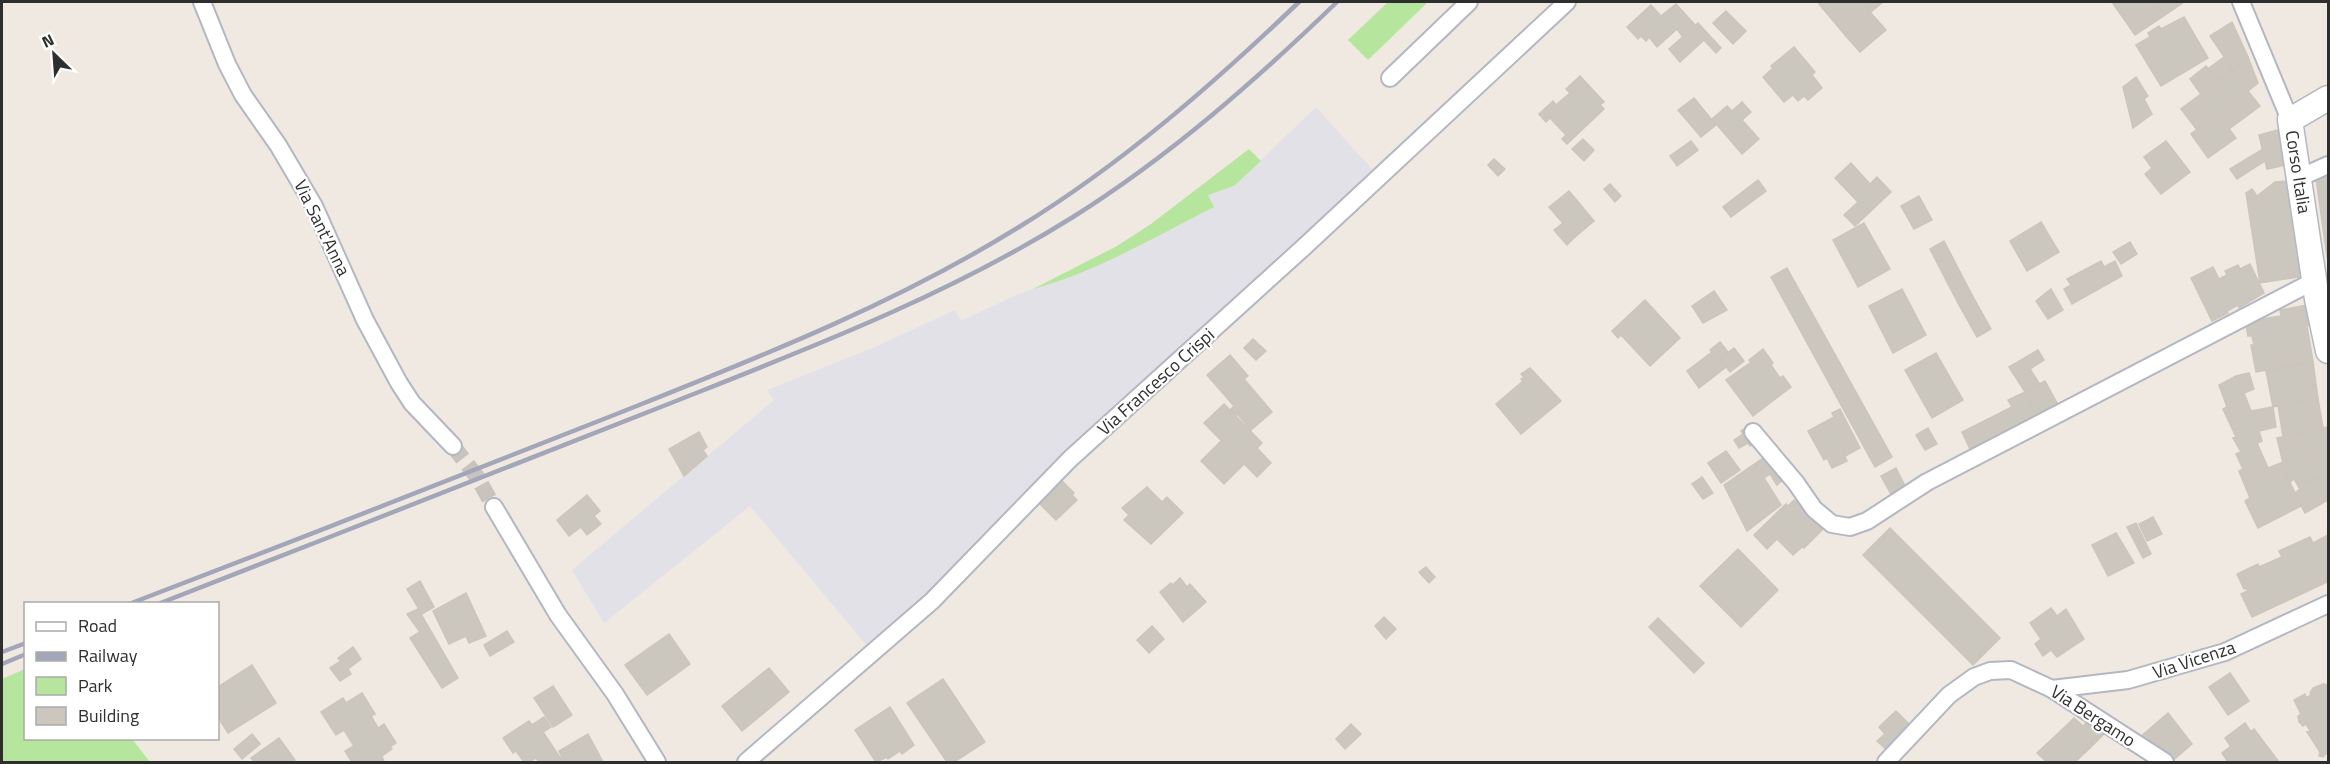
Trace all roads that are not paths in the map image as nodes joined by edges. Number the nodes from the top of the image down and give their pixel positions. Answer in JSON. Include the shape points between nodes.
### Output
{"nodes":[{"id":1,"x":202,"y":2,"type":"edge"},
{"id":2,"x":1469,"y":2,"type":"edge"},
{"id":3,"x":1567,"y":2,"type":"edge"},
{"id":4,"x":2241,"y":2,"type":"edge"},
{"id":5,"x":1390,"y":78,"type":"dead end"},
{"id":6,"x":2328,"y":98,"type":"edge"},
{"id":7,"x":2290,"y":120,"type":"junction"},
{"id":8,"x":2328,"y":165,"type":"edge"},
{"id":9,"x":2299,"y":178,"type":"junction"},
{"id":10,"x":2314,"y":281,"type":"junction"},
{"id":11,"x":2328,"y":351,"type":"edge"},
{"id":12,"x":1753,"y":432,"type":"dead end"},
{"id":13,"x":453,"y":446,"type":"tunnel mouth"},
{"id":14,"x":494,"y":507,"type":"tunnel mouth"},
{"id":15,"x":2328,"y":603,"type":"edge"},
{"id":16,"x":2052,"y":689,"type":"junction"},
{"id":17,"x":657,"y":762,"type":"edge"},
{"id":18,"x":746,"y":762,"type":"edge"},
{"id":19,"x":1886,"y":762,"type":"edge"},
{"id":20,"x":2164,"y":762,"type":"edge"}],
"edges":[{"from":1,"to":13,"type":"street","name":"Via Sant'Anna","via":[[243,95],[314,206],[365,320],[399,383],[412,403]]},
{"from":2,"to":5,"type":"street"},
{"from":3,"to":18,"type":"street","name":"Via Francesco Crispi","via":[[1304,248],[1070,459],[932,600]]},
{"from":4,"to":7,"type":"street","name":"Corso Italia"},
{"from":6,"to":7,"type":"street"},
{"from":7,"to":9,"type":"street","name":"Corso Italia"},
{"from":8,"to":9,"type":"street"},
{"from":9,"to":10,"type":"street","name":"Corso Italia"},
{"from":10,"to":11,"type":"street","name":"Corso Italia"},
{"from":10,"to":12,"type":"street","via":[[1926,482],[1850,527],[1832,524],[1814,509]]},
{"from":14,"to":17,"type":"street","via":[[558,615],[615,694]]},
{"from":15,"to":16,"type":"street","name":"Via Vicenza","via":[[2225,652],[2128,680]]},
{"from":16,"to":19,"type":"street","name":"Via Bergamo","via":[[2010,670],[1974,677],[1949,695]]},
{"from":16,"to":20,"type":"street","name":"Via Bergamo"}]}
